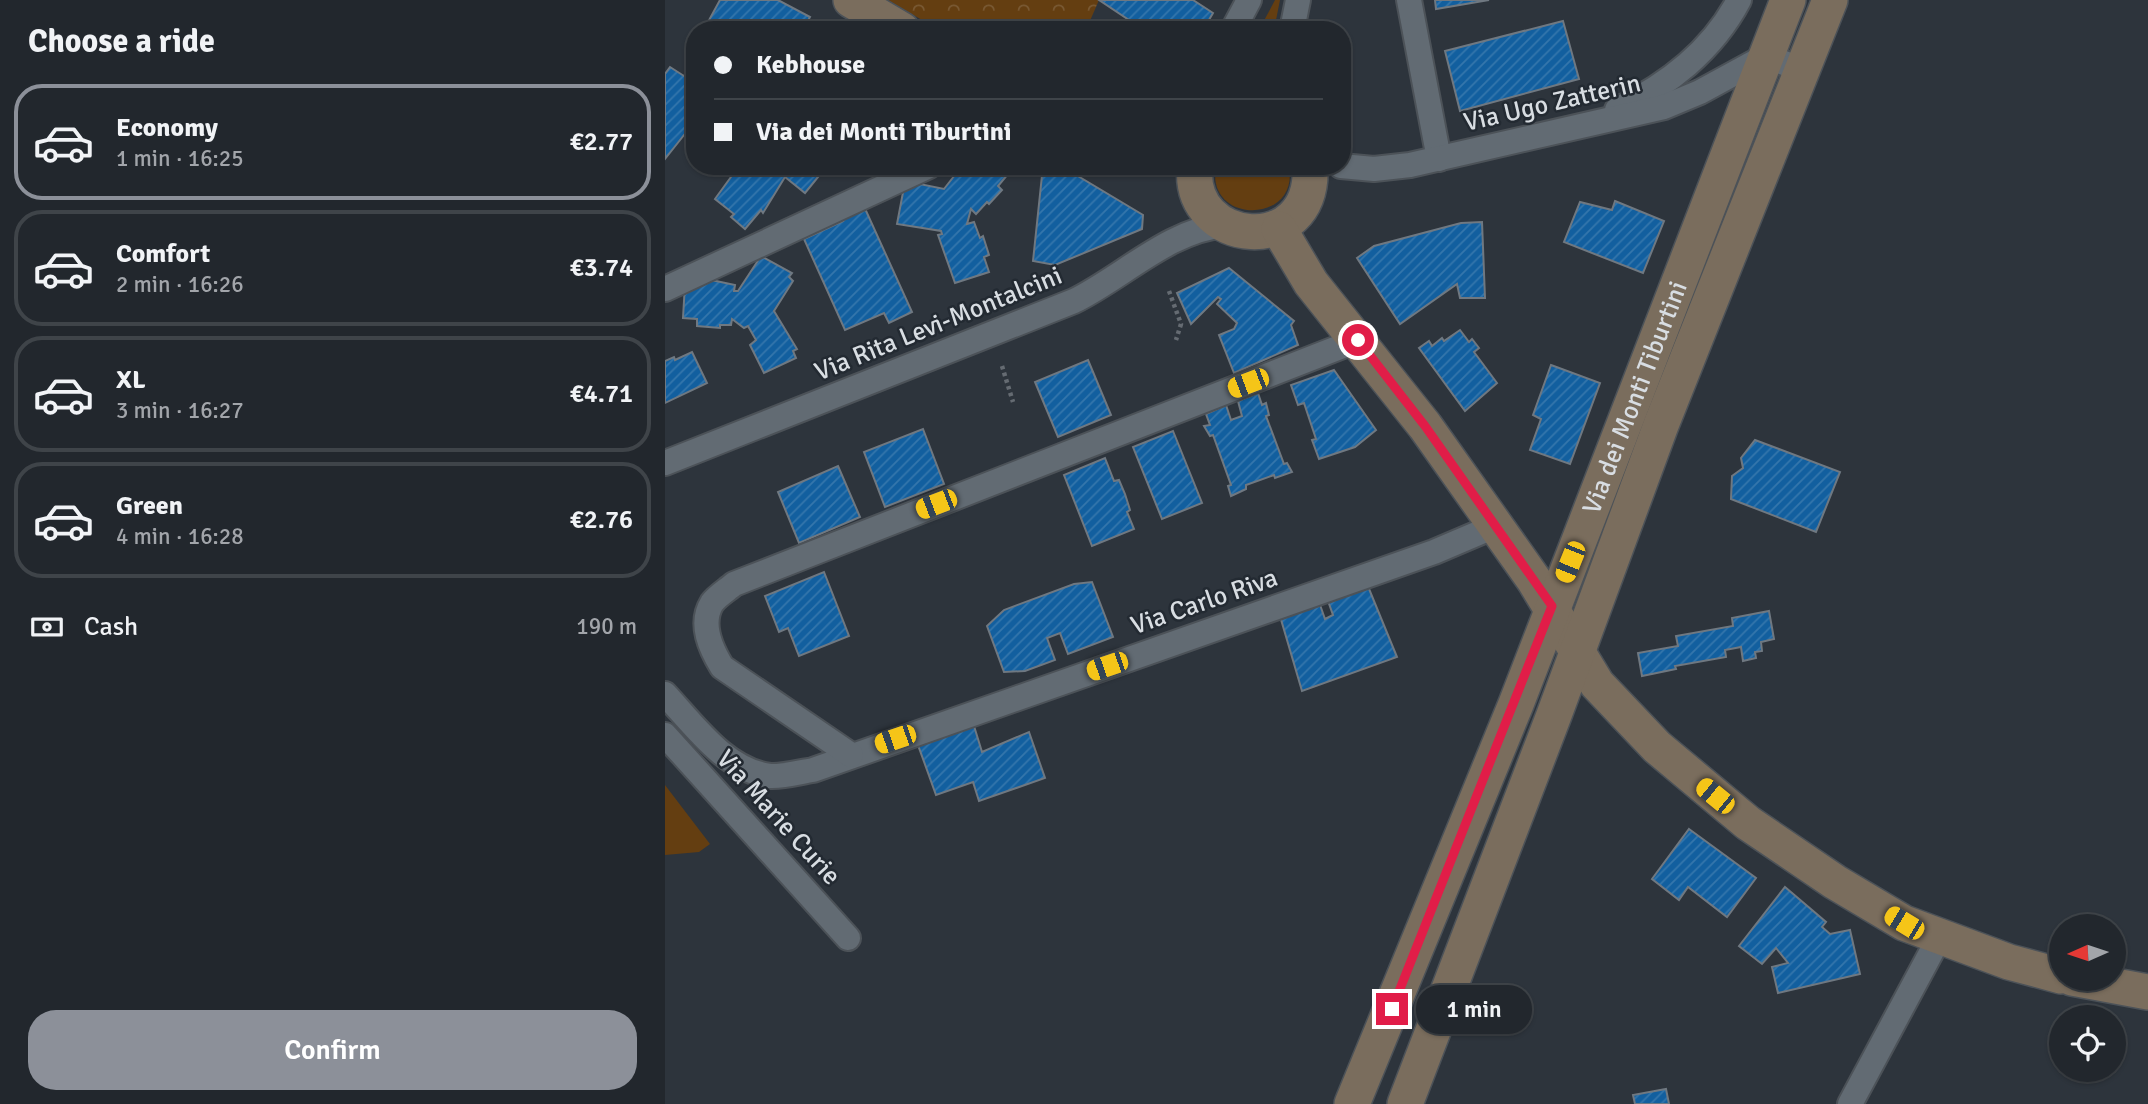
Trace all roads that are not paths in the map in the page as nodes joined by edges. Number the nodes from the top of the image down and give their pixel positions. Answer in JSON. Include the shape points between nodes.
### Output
{"nodes":[{"id":1,"x":851,"y":0,"type":"edge"},
{"id":2,"x":1249,"y":0,"type":"edge"},
{"id":3,"x":1299,"y":0,"type":"edge"},
{"id":4,"x":1409,"y":0,"type":"edge"},
{"id":5,"x":1739,"y":0,"type":"edge"},
{"id":6,"x":1788,"y":0,"type":"edge"},
{"id":7,"x":1830,"y":0,"type":"edge"},
{"id":8,"x":887,"y":21,"type":"edge"},
{"id":9,"x":1238,"y":21,"type":"edge"},
{"id":10,"x":1294,"y":21,"type":"edge"},
{"id":11,"x":1766,"y":56,"type":"junction"},
{"id":12,"x":1802,"y":70,"type":"junction"},
{"id":13,"x":1598,"y":120,"type":"junction"},
{"id":14,"x":1439,"y":159,"type":"junction"},
{"id":15,"x":1351,"y":167,"type":"edge"},
{"id":16,"x":910,"y":175,"type":"edge"},
{"id":17,"x":1192,"y":175,"type":"edge"},
{"id":18,"x":1309,"y":175,"type":"edge"},
{"id":19,"x":1225,"y":226,"type":"junction"},
{"id":20,"x":1279,"y":229,"type":"junction"},
{"id":21,"x":665,"y":289,"type":"edge"},
{"id":22,"x":1358,"y":340,"type":"junction"},
{"id":23,"x":665,"y":463,"type":"edge"},
{"id":24,"x":1495,"y":526,"type":"junction"},
{"id":25,"x":1552,"y":606,"type":"junction"},
{"id":26,"x":1578,"y":650,"type":"junction"},
{"id":27,"x":665,"y":694,"type":"edge"},
{"id":28,"x":665,"y":735,"type":"edge"},
{"id":29,"x":851,"y":755,"type":"junction"},
{"id":30,"x":848,"y":938,"type":"dead end"},
{"id":31,"x":1940,"y":938,"type":"junction"},
{"id":32,"x":2049,"y":972,"type":"edge"},
{"id":33,"x":2126,"y":988,"type":"edge"},
{"id":34,"x":2148,"y":992,"type":"edge"},
{"id":35,"x":1352,"y":1104,"type":"edge"},
{"id":36,"x":1405,"y":1104,"type":"edge"},
{"id":37,"x":1850,"y":1104,"type":"edge"}],
"edges":[{"from":1,"to":8,"type":"main road"},
{"from":2,"to":9,"type":"street"},
{"from":3,"to":10,"type":"street"},
{"from":4,"to":14,"type":"street"},
{"from":5,"to":13,"type":"street","via":[[1717,35],[1681,72]]},
{"from":6,"to":11,"type":"main road","name":"Via dei Monti Tiburtini"},
{"from":7,"to":12,"type":"main road","name":"Via dei Monti Tiburtini"},
{"from":11,"to":12,"type":"street"},
{"from":11,"to":13,"type":"street","name":"Via Ugo Zatterin","via":[[1683,100]]},
{"from":11,"to":25,"type":"main road","name":"Via dei Monti Tiburtini"},
{"from":12,"to":26,"type":"main road","name":"Via dei Monti Tiburtini","via":[[1661,425]]},
{"from":13,"to":14,"type":"street","name":"Via Ugo Zatterin"},
{"from":14,"to":15,"type":"street","name":"Via Ugo Zatterin","via":[[1383,169]]},
{"from":16,"to":21,"type":"street"},
{"from":17,"to":19,"type":"main road","via":[[1205,206]]},
{"from":18,"to":20,"type":"main road","via":[[1305,200]]},
{"from":19,"to":20,"type":"main road","via":[[1243,232]]},
{"from":19,"to":23,"type":"street","name":"Via Rita Levi-Montalcini","via":[[1181,237],[1075,301]]},
{"from":20,"to":22,"type":"main road","via":[[1311,284]]},
{"from":22,"to":24,"type":"main road"},
{"from":22,"to":29,"type":"street","via":[[734,584],[712,603],[707,621],[709,645],[722,667]]},
{"from":24,"to":25,"type":"main road"},
{"from":24,"to":29,"type":"street","name":"Via Carlo Riva","via":[[1422,556]]},
{"from":25,"to":26,"type":"main road"},
{"from":25,"to":35,"type":"main road","name":"Via dei Monti Tiburtini"},
{"from":26,"to":31,"type":"main road","via":[[1597,684],[1633,723],[1748,823],[1868,902]]},
{"from":26,"to":36,"type":"main road","name":"Via dei Monti Tiburtini"},
{"from":27,"to":29,"type":"street","name":"Via Carlo Riva","via":[[714,747],[743,768],[772,776],[813,770]]},
{"from":28,"to":30,"type":"street","name":"Via Marie Curie"},
{"from":31,"to":32,"type":"main road"},
{"from":31,"to":37,"type":"street"},
{"from":33,"to":34,"type":"main road"}]}
